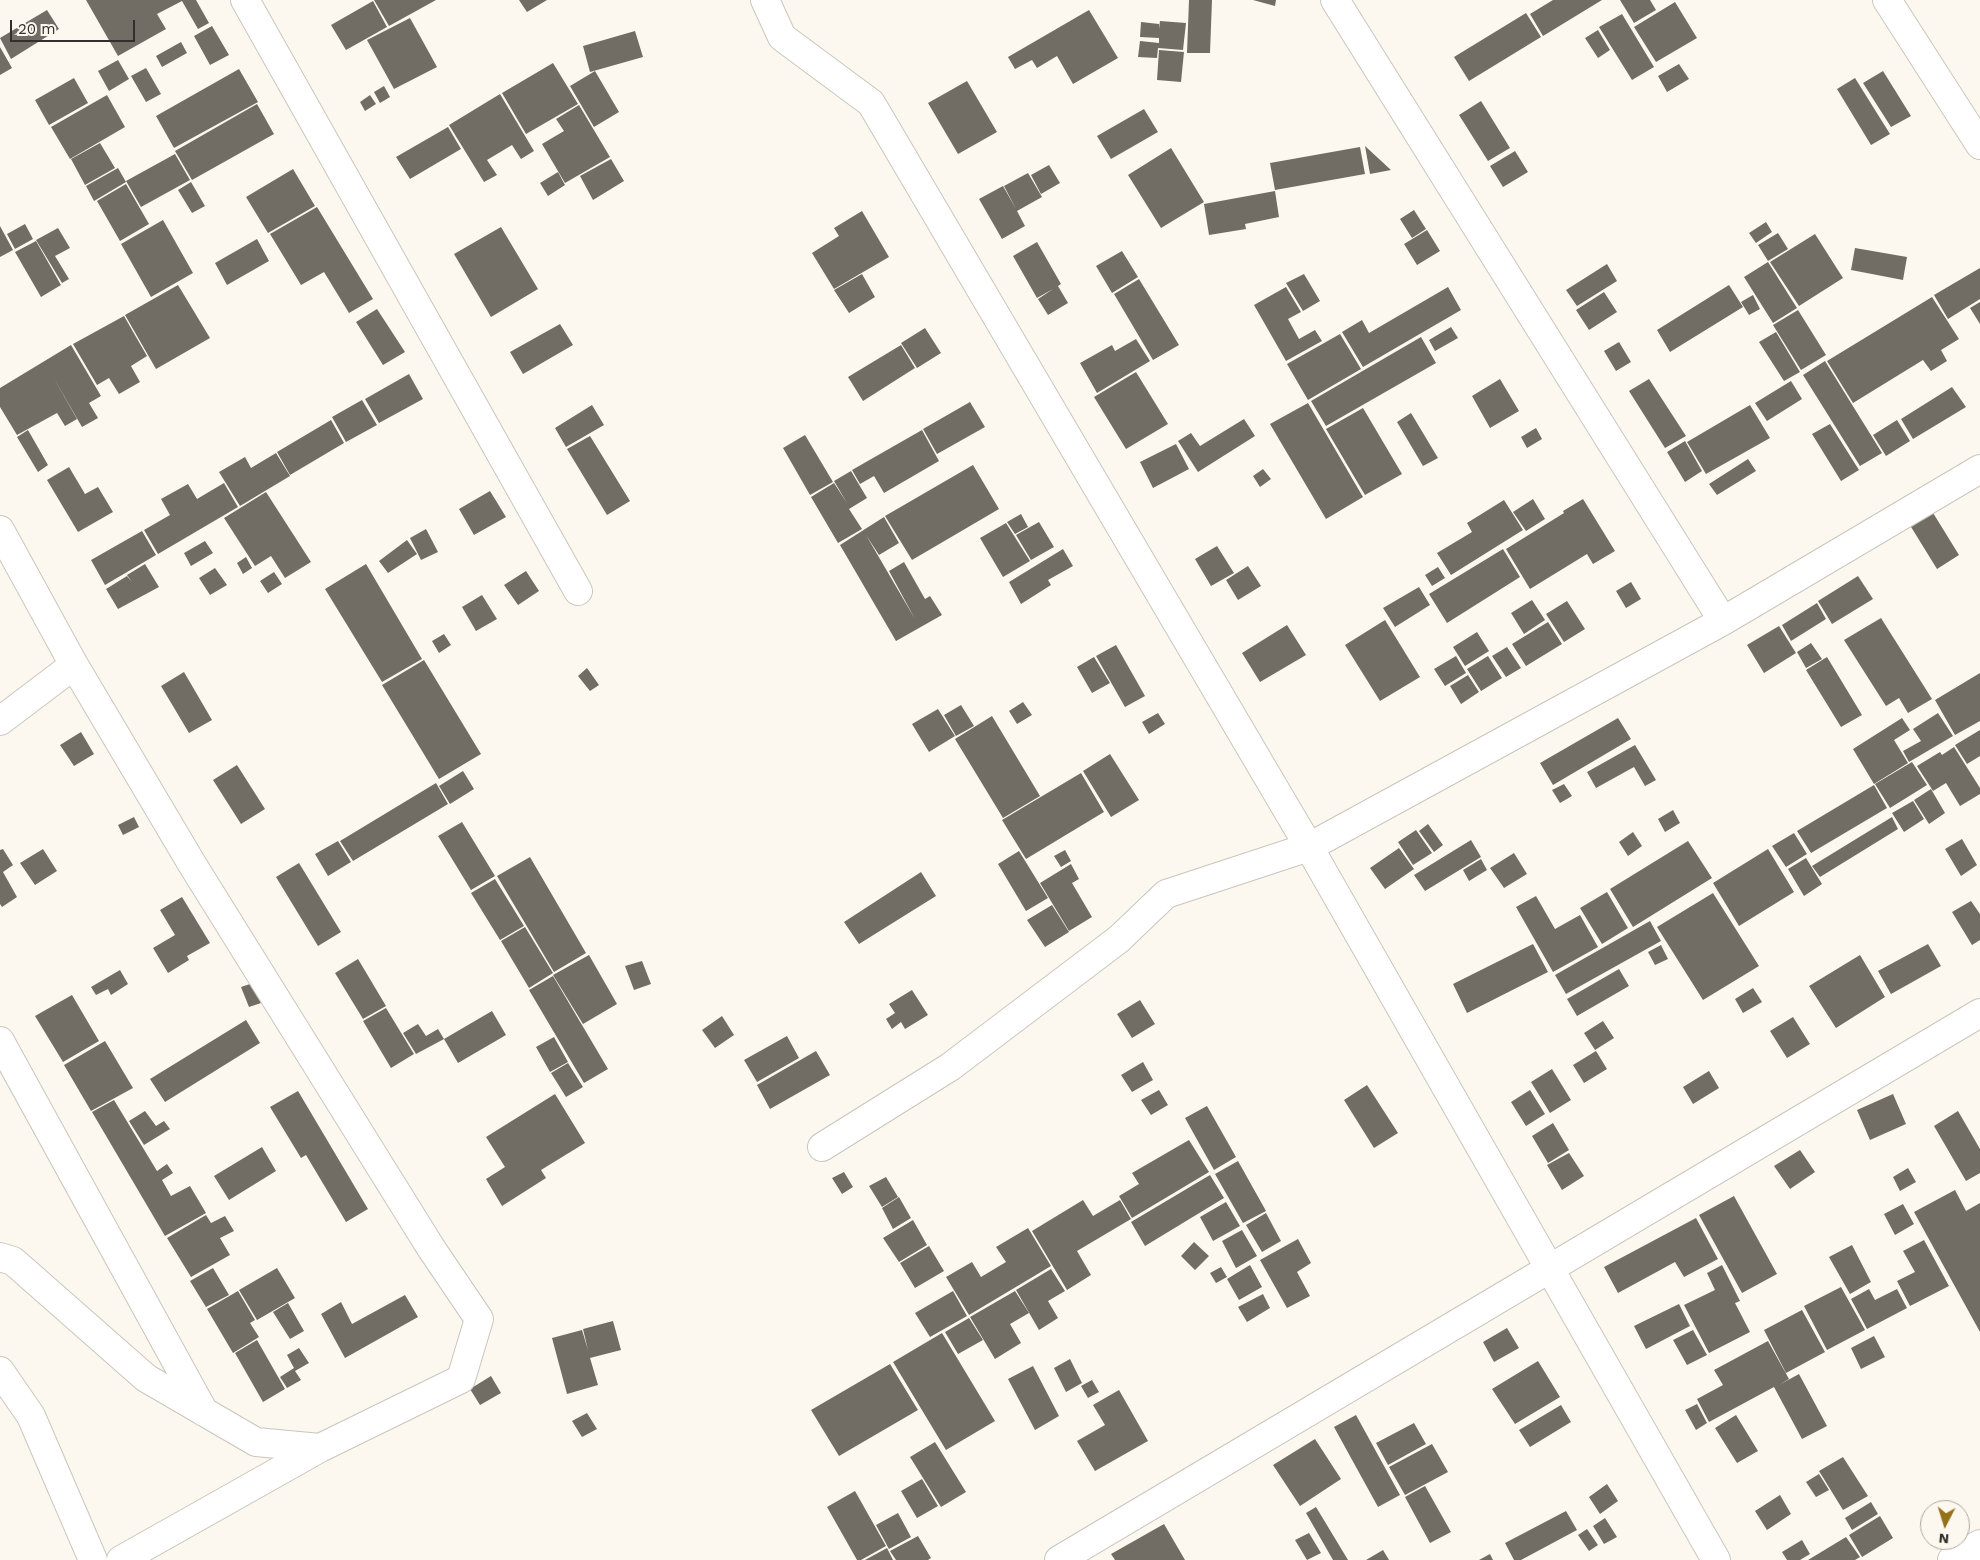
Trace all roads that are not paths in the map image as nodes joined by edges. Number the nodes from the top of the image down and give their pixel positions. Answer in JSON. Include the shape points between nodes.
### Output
{"nodes":[{"id":1,"x":245,"y":0,"type":"edge"},
{"id":2,"x":765,"y":0,"type":"edge"},
{"id":3,"x":1335,"y":0,"type":"edge"},
{"id":4,"x":1887,"y":0,"type":"edge"},
{"id":5,"x":1980,"y":145,"type":"edge"},
{"id":6,"x":1980,"y":469,"type":"edge"},
{"id":7,"x":0,"y":530,"type":"edge"},
{"id":8,"x":578,"y":591,"type":"dead end"},
{"id":9,"x":1723,"y":621,"type":"junction"},
{"id":10,"x":74,"y":665,"type":"junction"},
{"id":11,"x":0,"y":721,"type":"edge"},
{"id":12,"x":1309,"y":847,"type":"junction"},
{"id":13,"x":1980,"y":1013,"type":"edge"},
{"id":14,"x":0,"y":1042,"type":"edge"},
{"id":15,"x":822,"y":1147,"type":"dead end"},
{"id":16,"x":0,"y":1257,"type":"edge"},
{"id":17,"x":1549,"y":1267,"type":"junction"},
{"id":18,"x":0,"y":1371,"type":"edge"},
{"id":19,"x":204,"y":1412,"type":"junction"},
{"id":20,"x":320,"y":1448,"type":"junction"},
{"id":21,"x":1980,"y":1544,"type":"edge"},
{"id":22,"x":93,"y":1560,"type":"edge"},
{"id":23,"x":121,"y":1560,"type":"edge"},
{"id":24,"x":1058,"y":1560,"type":"edge"},
{"id":25,"x":1716,"y":1560,"type":"edge"},
{"id":26,"x":1952,"y":1560,"type":"edge"}],
"edges":[{"from":1,"to":8,"type":"street"},
{"from":2,"to":12,"type":"street","via":[[782,37],[871,103]]},
{"from":3,"to":9,"type":"street"},
{"from":4,"to":5,"type":"street"},
{"from":6,"to":9,"type":"street"},
{"from":7,"to":10,"type":"street"},
{"from":9,"to":12,"type":"street"},
{"from":10,"to":11,"type":"street"},
{"from":10,"to":20,"type":"street","via":[[202,880],[431,1248],[479,1319],[461,1379]]},
{"from":12,"to":15,"type":"street","via":[[1166,894],[1119,939],[950,1067]]},
{"from":12,"to":17,"type":"street"},
{"from":13,"to":17,"type":"street"},
{"from":14,"to":19,"type":"street"},
{"from":16,"to":19,"type":"street","via":[[13,1261],[146,1378]]},
{"from":17,"to":24,"type":"street"},
{"from":17,"to":25,"type":"street"},
{"from":18,"to":22,"type":"street","via":[[31,1416]]},
{"from":19,"to":20,"type":"street","via":[[256,1442]]},
{"from":20,"to":23,"type":"street"},
{"from":21,"to":26,"type":"street"}]}
